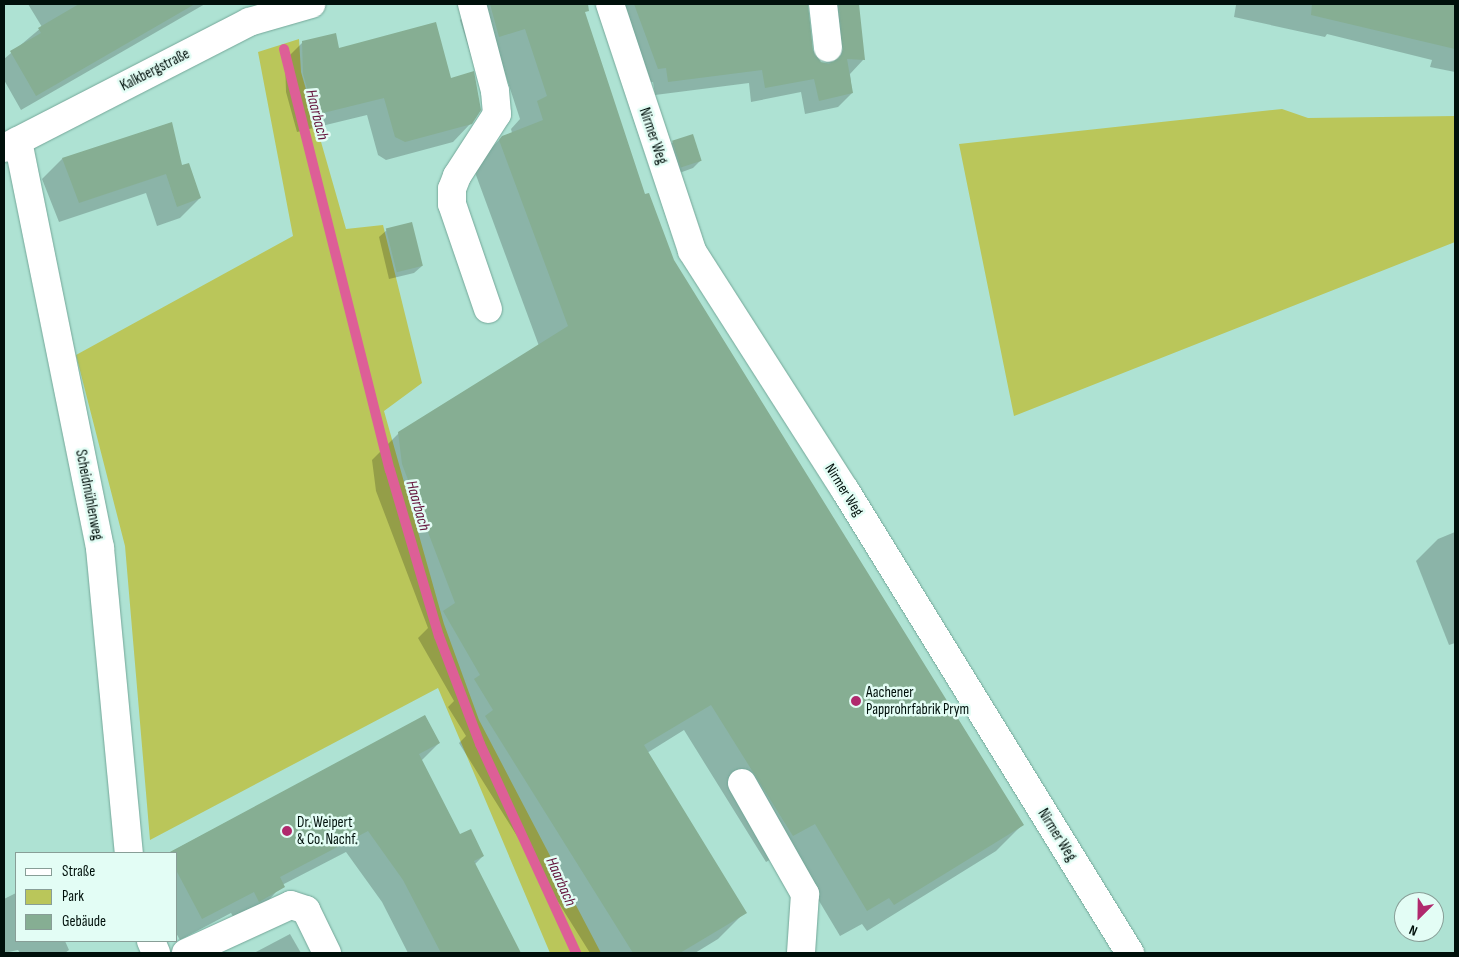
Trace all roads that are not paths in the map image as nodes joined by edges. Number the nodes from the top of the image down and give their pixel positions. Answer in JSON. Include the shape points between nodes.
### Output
{"nodes":[{"id":1,"x":311,"y":4,"type":"edge"},
{"id":2,"x":472,"y":4,"type":"edge"},
{"id":3,"x":610,"y":4,"type":"edge"},
{"id":4,"x":822,"y":4,"type":"edge"},
{"id":5,"x":248,"y":13,"type":"edge"},
{"id":6,"x":828,"y":48,"type":"dead end"},
{"id":7,"x":11,"y":145,"type":"edge"},
{"id":8,"x":488,"y":309,"type":"dead end"},
{"id":9,"x":742,"y":783,"type":"dead end"},
{"id":10,"x":129,"y":852,"type":"edge"},
{"id":11,"x":186,"y":953,"type":"edge"},
{"id":12,"x":326,"y":953,"type":"edge"},
{"id":13,"x":801,"y":953,"type":"edge"},
{"id":14,"x":1130,"y":953,"type":"edge"}],
"edges":[{"from":1,"to":5,"type":"street","name":"Kalkbergstraße"},
{"from":2,"to":8,"type":"street","via":[[495,91],[497,114],[457,176],[452,189],[452,204]]},
{"from":3,"to":14,"type":"street","name":"Nirmer Weg","via":[[692,251],[845,490]]},
{"from":4,"to":6,"type":"street"},
{"from":5,"to":7,"type":"street","name":"Kalkbergstraße"},
{"from":7,"to":10,"type":"street","name":"Scheidmühlenweg","via":[[100,548]]},
{"from":9,"to":13,"type":"street","via":[[805,894]]},
{"from":11,"to":12,"type":"street","via":[[290,904],[306,910]]}]}
